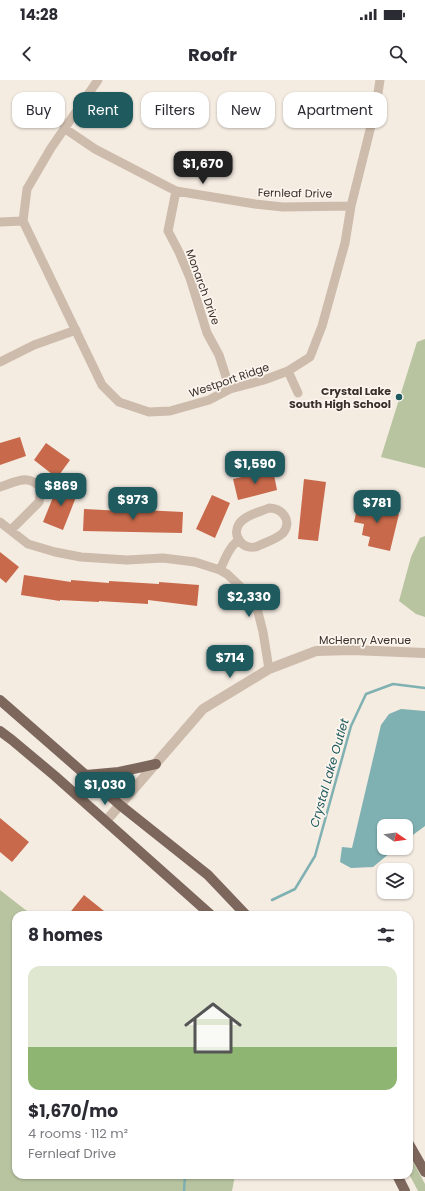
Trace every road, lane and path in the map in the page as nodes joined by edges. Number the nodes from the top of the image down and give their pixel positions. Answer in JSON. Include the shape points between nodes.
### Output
{"nodes":[{"id":1,"x":98,"y":80,"type":"edge"},
{"id":2,"x":380,"y":80,"type":"edge"},
{"id":3,"x":65,"y":127,"type":"edge"},
{"id":4,"x":64,"y":128,"type":"joint"},
{"id":5,"x":176,"y":191,"type":"junction"},
{"id":6,"x":351,"y":206,"type":"junction"},
{"id":7,"x":23,"y":221,"type":"junction"},
{"id":8,"x":0,"y":222,"type":"edge"},
{"id":9,"x":76,"y":330,"type":"junction"},
{"id":10,"x":0,"y":362,"type":"edge"},
{"id":11,"x":288,"y":371,"type":"junction"},
{"id":12,"x":230,"y":389,"type":"junction"},
{"id":13,"x":298,"y":393,"type":"dead end"},
{"id":14,"x":0,"y":487,"type":"edge"},
{"id":15,"x":0,"y":522,"type":"edge"},
{"id":16,"x":11,"y":530,"type":"junction"},
{"id":17,"x":238,"y":540,"type":"junction"},
{"id":18,"x":220,"y":570,"type":"junction"},
{"id":19,"x":425,"y":653,"type":"edge"},
{"id":20,"x":269,"y":668,"type":"junction"},
{"id":21,"x":0,"y":700,"type":"edge"},
{"id":22,"x":0,"y":731,"type":"edge"},
{"id":23,"x":156,"y":764,"type":"junction"},
{"id":24,"x":86,"y":776,"type":"junction"},
{"id":25,"x":120,"y":805,"type":"junction"},
{"id":26,"x":106,"y":821,"type":"junction"},
{"id":27,"x":207,"y":911,"type":"edge"},
{"id":28,"x":242,"y":911,"type":"edge"},
{"id":29,"x":413,"y":1151,"type":"edge"},
{"id":30,"x":425,"y":1172,"type":"edge"},
{"id":31,"x":399,"y":1179,"type":"edge"},
{"id":32,"x":405,"y":1191,"type":"edge"}],
"edges":[{"from":1,"to":3,"type":"street"},
{"from":2,"to":6,"type":"street","name":"Westport Ridge"},
{"from":4,"to":5,"type":"street","name":"Fernleaf Drive","via":[[95,149]]},
{"from":4,"to":7,"type":"street","via":[[27,189]]},
{"from":5,"to":6,"type":"street","name":"Fernleaf Drive","via":[[283,207]]},
{"from":5,"to":12,"type":"street","name":"Monarch Drive","via":[[168,232],[190,278]]},
{"from":6,"to":11,"type":"street","name":"Westport Ridge","via":[[345,243],[322,326],[310,357]]},
{"from":7,"to":8,"type":"street"},
{"from":7,"to":9,"type":"street","name":"Westport Ridge"},
{"from":9,"to":10,"type":"street","via":[[34,345]]},
{"from":9,"to":12,"type":"street","name":"Westport Ridge","via":[[102,386],[119,402],[149,412],[170,411],[209,400]]},
{"from":11,"to":12,"type":"street","name":"Westport Ridge"},
{"from":11,"to":13,"type":"street"},
{"from":14,"to":16,"type":"street","via":[[24,479],[36,482],[41,488],[39,502]]},
{"from":15,"to":16,"type":"street"},
{"from":16,"to":18,"type":"street","via":[[28,544],[80,557],[127,560],[163,558],[195,562]]},
{"from":17,"to":17,"type":"street","via":[[242,545],[254,548],[278,536],[286,527],[284,515],[275,508],[269,508],[244,519],[237,528]]},
{"from":17,"to":18,"type":"street","via":[[227,553]]},
{"from":18,"to":20,"type":"street","via":[[228,574],[251,598],[258,612]]},
{"from":19,"to":20,"type":"street","name":"McHenry Avenue","via":[[316,651]]},
{"from":20,"to":23,"type":"street","name":"McHenry Avenue","via":[[203,709]]},
{"from":21,"to":24,"type":"main road"},
{"from":22,"to":26,"type":"main road"},
{"from":23,"to":24,"type":"main road"},
{"from":23,"to":25,"type":"street","name":"McHenry Avenue"},
{"from":24,"to":25,"type":"main road"},
{"from":25,"to":26,"type":"street","name":"McHenry Avenue"},
{"from":25,"to":28,"type":"main road","via":[[208,874]]},
{"from":26,"to":27,"type":"main road"},
{"from":29,"to":30,"type":"main road"},
{"from":31,"to":32,"type":"main road"}]}
